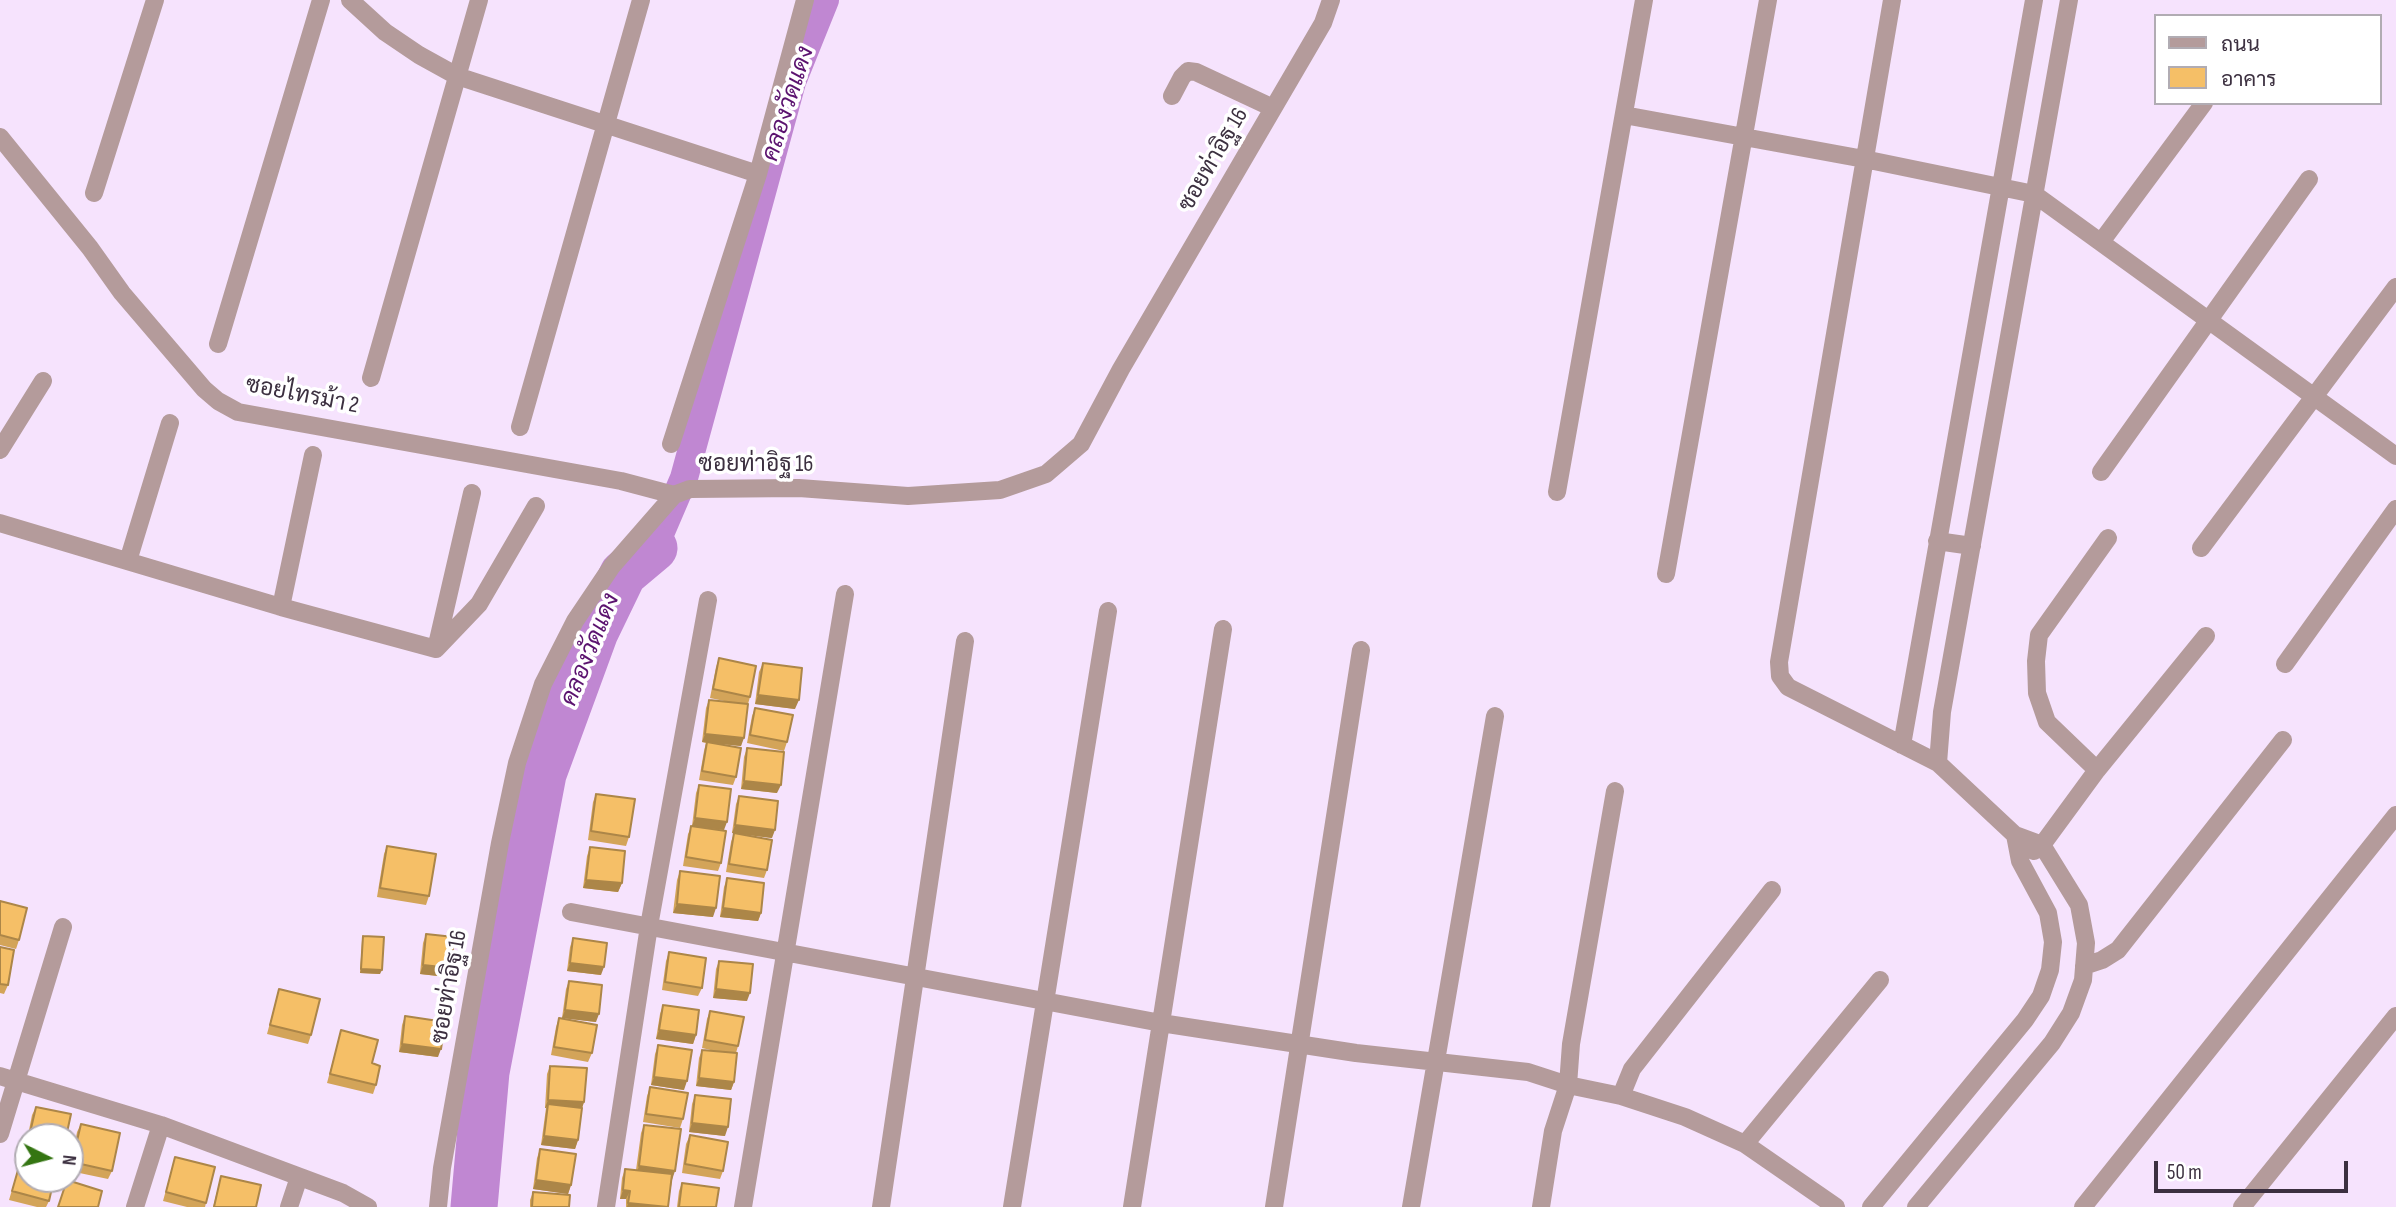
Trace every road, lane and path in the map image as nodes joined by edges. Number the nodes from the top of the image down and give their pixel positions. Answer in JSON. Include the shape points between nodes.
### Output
{"nodes":[{"id":1,"x":155,"y":0,"type":"edge"},
{"id":2,"x":321,"y":0,"type":"edge"},
{"id":3,"x":350,"y":0,"type":"edge"},
{"id":4,"x":480,"y":0,"type":"edge"},
{"id":5,"x":641,"y":0,"type":"edge"},
{"id":6,"x":804,"y":0,"type":"edge"},
{"id":7,"x":1331,"y":0,"type":"edge"},
{"id":8,"x":1644,"y":0,"type":"edge"},
{"id":9,"x":1768,"y":0,"type":"edge"},
{"id":10,"x":1892,"y":0,"type":"edge"},
{"id":11,"x":2034,"y":0,"type":"edge"},
{"id":12,"x":2068,"y":0,"type":"edge"},
{"id":13,"x":457,"y":76,"type":"junction"},
{"id":14,"x":1172,"y":96,"type":"dead end"},
{"id":15,"x":2203,"y":105,"type":"edge"},
{"id":16,"x":1273,"y":108,"type":"junction"},
{"id":17,"x":1624,"y":115,"type":"junction"},
{"id":18,"x":606,"y":125,"type":"junction"},
{"id":19,"x":0,"y":137,"type":"edge"},
{"id":20,"x":1744,"y":137,"type":"junction"},
{"id":21,"x":1864,"y":159,"type":"junction"},
{"id":22,"x":758,"y":174,"type":"junction"},
{"id":23,"x":2309,"y":179,"type":"dead end"},
{"id":24,"x":2001,"y":185,"type":"junction"},
{"id":25,"x":94,"y":193,"type":"dead end"},
{"id":26,"x":2034,"y":194,"type":"junction"},
{"id":27,"x":2101,"y":242,"type":"junction"},
{"id":28,"x":2396,"y":287,"type":"edge"},
{"id":29,"x":2209,"y":320,"type":"junction"},
{"id":30,"x":218,"y":344,"type":"dead end"},
{"id":31,"x":371,"y":378,"type":"dead end"},
{"id":32,"x":43,"y":381,"type":"dead end"},
{"id":33,"x":2314,"y":397,"type":"junction"},
{"id":34,"x":170,"y":423,"type":"dead end"},
{"id":35,"x":520,"y":427,"type":"dead end"},
{"id":36,"x":671,"y":444,"type":"dead end"},
{"id":37,"x":0,"y":450,"type":"edge"},
{"id":38,"x":313,"y":455,"type":"dead end"},
{"id":39,"x":2396,"y":456,"type":"edge"},
{"id":40,"x":2101,"y":472,"type":"dead end"},
{"id":41,"x":1557,"y":492,"type":"dead end"},
{"id":42,"x":472,"y":493,"type":"dead end"},
{"id":43,"x":674,"y":495,"type":"junction"},
{"id":44,"x":536,"y":506,"type":"dead end"},
{"id":45,"x":2396,"y":509,"type":"edge"},
{"id":46,"x":0,"y":523,"type":"edge"},
{"id":47,"x":2108,"y":538,"type":"dead end"},
{"id":48,"x":1937,"y":541,"type":"junction"},
{"id":49,"x":1972,"y":545,"type":"junction"},
{"id":50,"x":2201,"y":548,"type":"dead end"},
{"id":51,"x":128,"y":561,"type":"junction"},
{"id":52,"x":1666,"y":574,"type":"dead end"},
{"id":53,"x":845,"y":594,"type":"dead end"},
{"id":54,"x":708,"y":600,"type":"dead end"},
{"id":55,"x":281,"y":607,"type":"junction"},
{"id":56,"x":1108,"y":611,"type":"dead end"},
{"id":57,"x":1223,"y":629,"type":"dead end"},
{"id":58,"x":2206,"y":636,"type":"dead end"},
{"id":59,"x":965,"y":641,"type":"dead end"},
{"id":60,"x":436,"y":649,"type":"junction"},
{"id":61,"x":1361,"y":649,"type":"dead end"},
{"id":62,"x":2285,"y":664,"type":"dead end"},
{"id":63,"x":1495,"y":716,"type":"dead end"},
{"id":64,"x":2283,"y":740,"type":"dead end"},
{"id":65,"x":1902,"y":745,"type":"junction"},
{"id":66,"x":1938,"y":764,"type":"junction"},
{"id":67,"x":2097,"y":770,"type":"junction"},
{"id":68,"x":1615,"y":791,"type":"dead end"},
{"id":69,"x":2396,"y":815,"type":"edge"},
{"id":70,"x":2015,"y":835,"type":"junction"},
{"id":71,"x":2042,"y":845,"type":"junction"},
{"id":72,"x":2020,"y":862,"type":"junction"},
{"id":73,"x":1772,"y":890,"type":"dead end"},
{"id":74,"x":571,"y":912,"type":"dead end"},
{"id":75,"x":649,"y":926,"type":"junction"},
{"id":76,"x":63,"y":927,"type":"dead end"},
{"id":77,"x":784,"y":952,"type":"junction"},
{"id":78,"x":2084,"y":966,"type":"junction"},
{"id":79,"x":915,"y":976,"type":"junction"},
{"id":80,"x":1880,"y":980,"type":"dead end"},
{"id":81,"x":1046,"y":1001,"type":"junction"},
{"id":82,"x":2396,"y":1016,"type":"edge"},
{"id":83,"x":1161,"y":1023,"type":"junction"},
{"id":84,"x":1300,"y":1043,"type":"junction"},
{"id":85,"x":1434,"y":1062,"type":"junction"},
{"id":86,"x":8,"y":1078,"type":"edge"},
{"id":87,"x":1568,"y":1085,"type":"junction"},
{"id":88,"x":1621,"y":1096,"type":"junction"},
{"id":89,"x":160,"y":1125,"type":"junction"},
{"id":90,"x":0,"y":1134,"type":"edge"},
{"id":91,"x":1745,"y":1144,"type":"junction"},
{"id":92,"x":299,"y":1177,"type":"junction"},
{"id":93,"x":135,"y":1207,"type":"edge"},
{"id":94,"x":289,"y":1207,"type":"edge"},
{"id":95,"x":368,"y":1207,"type":"edge"},
{"id":96,"x":438,"y":1207,"type":"edge"},
{"id":97,"x":606,"y":1207,"type":"edge"},
{"id":98,"x":743,"y":1207,"type":"edge"},
{"id":99,"x":881,"y":1207,"type":"edge"},
{"id":100,"x":1012,"y":1207,"type":"edge"},
{"id":101,"x":1132,"y":1207,"type":"edge"},
{"id":102,"x":1274,"y":1207,"type":"edge"},
{"id":103,"x":1411,"y":1207,"type":"edge"},
{"id":104,"x":1541,"y":1207,"type":"edge"},
{"id":105,"x":1836,"y":1207,"type":"edge"},
{"id":106,"x":1871,"y":1207,"type":"edge"},
{"id":107,"x":1916,"y":1207,"type":"edge"},
{"id":108,"x":2083,"y":1207,"type":"edge"},
{"id":109,"x":2242,"y":1207,"type":"edge"}],
"edges":[{"from":1,"to":25,"type":"street"},
{"from":2,"to":30,"type":"street"},
{"from":3,"to":13,"type":"street","via":[[385,32]]},
{"from":4,"to":13,"type":"street"},
{"from":5,"to":18,"type":"street"},
{"from":6,"to":22,"type":"street"},
{"from":7,"to":16,"type":"street","name":"ซอยท่าอิฐ 16","via":[[1323,23]]},
{"from":8,"to":17,"type":"street"},
{"from":9,"to":20,"type":"street"},
{"from":10,"to":21,"type":"street"},
{"from":11,"to":24,"type":"street"},
{"from":12,"to":26,"type":"street"},
{"from":13,"to":18,"type":"street"},
{"from":13,"to":31,"type":"street"},
{"from":14,"to":16,"type":"street","via":[[1188,71]]},
{"from":15,"to":27,"type":"street"},
{"from":16,"to":43,"type":"street","name":"ซอยท่าอิฐ 16","via":[[1081,443],[1046,474],[1000,490],[908,496],[799,488],[690,489]]},
{"from":17,"to":20,"type":"street"},
{"from":17,"to":41,"type":"street"},
{"from":18,"to":22,"type":"street"},
{"from":18,"to":35,"type":"street"},
{"from":19,"to":43,"type":"street","name":"ซอยไทรม้า 2","via":[[204,389],[238,412],[621,481]]},
{"from":20,"to":21,"type":"street"},
{"from":20,"to":52,"type":"street"},
{"from":21,"to":24,"type":"street"},
{"from":21,"to":65,"type":"street","via":[[1779,662],[1780,676],[1788,687]]},
{"from":22,"to":36,"type":"street"},
{"from":23,"to":29,"type":"street"},
{"from":24,"to":26,"type":"street"},
{"from":24,"to":48,"type":"street"},
{"from":26,"to":27,"type":"street"},
{"from":26,"to":49,"type":"street"},
{"from":27,"to":29,"type":"street"},
{"from":28,"to":33,"type":"street"},
{"from":29,"to":33,"type":"street"},
{"from":29,"to":40,"type":"street"},
{"from":32,"to":37,"type":"street"},
{"from":33,"to":39,"type":"street"},
{"from":33,"to":50,"type":"street"},
{"from":34,"to":51,"type":"street"},
{"from":38,"to":55,"type":"street"},
{"from":42,"to":60,"type":"street"},
{"from":43,"to":96,"type":"street","name":"ซอยท่าอิฐ 16","via":[[612,566],[575,621],[543,684],[517,763],[500,843]]},
{"from":44,"to":60,"type":"street","via":[[479,604]]},
{"from":45,"to":62,"type":"street"},
{"from":46,"to":51,"type":"street"},
{"from":47,"to":67,"type":"street","via":[[2039,635],[2036,661],[2037,692],[2047,722]]},
{"from":48,"to":49,"type":"street"},
{"from":48,"to":65,"type":"street"},
{"from":49,"to":66,"type":"street","via":[[1942,712]]},
{"from":51,"to":55,"type":"street"},
{"from":53,"to":77,"type":"street"},
{"from":54,"to":75,"type":"street"},
{"from":55,"to":60,"type":"street"},
{"from":56,"to":81,"type":"street"},
{"from":57,"to":83,"type":"street"},
{"from":58,"to":67,"type":"street"},
{"from":59,"to":79,"type":"street"},
{"from":61,"to":84,"type":"street"},
{"from":63,"to":85,"type":"street"},
{"from":64,"to":78,"type":"street","via":[[2118,950]]},
{"from":65,"to":66,"type":"street"},
{"from":66,"to":70,"type":"street"},
{"from":67,"to":71,"type":"street"},
{"from":68,"to":87,"type":"street","via":[[1571,1044]]},
{"from":69,"to":108,"type":"street"},
{"from":70,"to":71,"type":"street"},
{"from":70,"to":72,"type":"street"},
{"from":71,"to":72,"type":"street"},
{"from":71,"to":78,"type":"street","via":[[2079,905],[2086,943]]},
{"from":72,"to":106,"type":"street","via":[[2048,914],[2053,942],[2041,996]]},
{"from":73,"to":88,"type":"street","via":[[1632,1069]]},
{"from":74,"to":75,"type":"street"},
{"from":75,"to":77,"type":"street"},
{"from":75,"to":97,"type":"street"},
{"from":76,"to":86,"type":"street"},
{"from":77,"to":79,"type":"street"},
{"from":77,"to":98,"type":"street"},
{"from":78,"to":107,"type":"street","via":[[2071,1013],[2052,1043]]},
{"from":79,"to":81,"type":"street"},
{"from":79,"to":99,"type":"street"},
{"from":80,"to":91,"type":"street"},
{"from":81,"to":83,"type":"street"},
{"from":81,"to":100,"type":"street"},
{"from":82,"to":109,"type":"street"},
{"from":83,"to":84,"type":"street"},
{"from":83,"to":101,"type":"street"},
{"from":84,"to":85,"type":"street"},
{"from":84,"to":102,"type":"street"},
{"from":85,"to":87,"type":"street","via":[[1528,1072]]},
{"from":85,"to":103,"type":"street"},
{"from":86,"to":89,"type":"street"},
{"from":86,"to":90,"type":"street"},
{"from":87,"to":88,"type":"street"},
{"from":87,"to":104,"type":"street","via":[[1553,1131]]},
{"from":88,"to":91,"type":"street"},
{"from":89,"to":92,"type":"street"},
{"from":89,"to":93,"type":"street"},
{"from":91,"to":105,"type":"street"},
{"from":92,"to":94,"type":"street"},
{"from":92,"to":95,"type":"street"}]}
